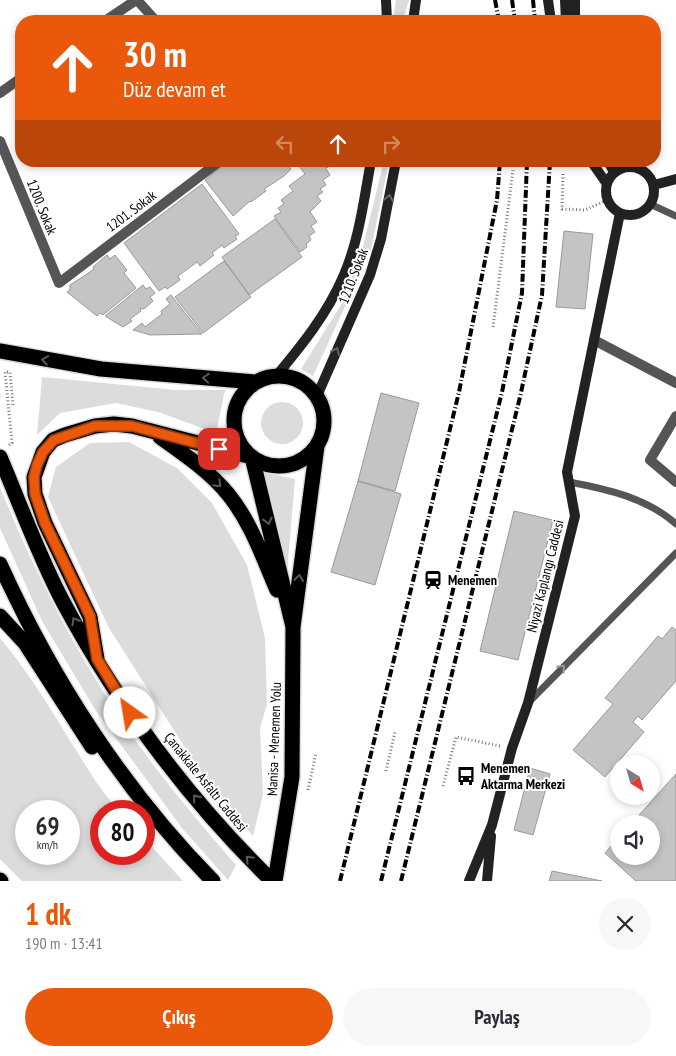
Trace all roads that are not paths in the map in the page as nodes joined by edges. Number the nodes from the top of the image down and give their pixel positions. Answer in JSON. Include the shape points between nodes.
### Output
{"nodes":[{"id":1,"x":136,"y":0,"type":"edge"},
{"id":2,"x":386,"y":0,"type":"edge"},
{"id":3,"x":416,"y":0,"type":"edge"},
{"id":4,"x":548,"y":0,"type":"edge"},
{"id":5,"x":565,"y":0,"type":"edge"},
{"id":6,"x":574,"y":0,"type":"edge"},
{"id":7,"x":114,"y":15,"type":"edge"},
{"id":8,"x":150,"y":15,"type":"edge"},
{"id":9,"x":387,"y":15,"type":"edge"},
{"id":10,"x":413,"y":15,"type":"edge"},
{"id":11,"x":550,"y":15,"type":"edge"},
{"id":12,"x":566,"y":15,"type":"edge"},
{"id":13,"x":575,"y":15,"type":"edge"},
{"id":14,"x":15,"y":82,"type":"edge"},
{"id":15,"x":0,"y":93,"type":"edge"},
{"id":16,"x":0,"y":141,"type":"edge"},
{"id":17,"x":212,"y":167,"type":"edge"},
{"id":18,"x":370,"y":167,"type":"edge"},
{"id":19,"x":395,"y":167,"type":"edge"},
{"id":20,"x":595,"y":167,"type":"edge"},
{"id":21,"x":611,"y":167,"type":"edge"},
{"id":22,"x":620,"y":167,"type":"edge"},
{"id":23,"x":634,"y":167,"type":"edge"},
{"id":24,"x":614,"y":172,"type":"junction"},
{"id":25,"x":676,"y":179,"type":"edge"},
{"id":26,"x":606,"y":184,"type":"junction"},
{"id":27,"x":654,"y":185,"type":"junction"},
{"id":28,"x":650,"y":204,"type":"junction"},
{"id":29,"x":620,"y":213,"type":"junction"},
{"id":30,"x":676,"y":216,"type":"edge"},
{"id":31,"x":59,"y":283,"type":"joint"},
{"id":32,"x":594,"y":340,"type":"junction"},
{"id":33,"x":0,"y":352,"type":"edge"},
{"id":34,"x":277,"y":375,"type":"junction"},
{"id":35,"x":255,"y":382,"type":"junction"},
{"id":36,"x":676,"y":383,"type":"edge"},
{"id":37,"x":317,"y":396,"type":"junction"},
{"id":38,"x":676,"y":416,"type":"edge"},
{"id":39,"x":153,"y":432,"type":"junction"},
{"id":40,"x":317,"y":446,"type":"junction"},
{"id":41,"x":3,"y":453,"type":"edge"},
{"id":42,"x":252,"y":457,"type":"junction"},
{"id":43,"x":569,"y":482,"type":"junction"},
{"id":44,"x":676,"y":482,"type":"edge"},
{"id":45,"x":676,"y":524,"type":"edge"},
{"id":46,"x":676,"y":553,"type":"edge"},
{"id":47,"x":0,"y":564,"type":"edge"},
{"id":48,"x":0,"y":616,"type":"edge"},
{"id":49,"x":293,"y":627,"type":"junction"},
{"id":50,"x":97,"y":659,"type":"junction"},
{"id":51,"x":528,"y":703,"type":"junction"},
{"id":52,"x":492,"y":825,"type":"junction"},
{"id":53,"x":168,"y":832,"type":"junction"},
{"id":54,"x":213,"y":881,"type":"edge"},
{"id":55,"x":274,"y":881,"type":"edge"},
{"id":56,"x":469,"y":881,"type":"edge"},
{"id":57,"x":487,"y":881,"type":"edge"}],
"edges":[{"from":1,"to":7,"type":"street"},
{"from":1,"to":8,"type":"street"},
{"from":2,"to":9,"type":"street"},
{"from":3,"to":10,"type":"street"},
{"from":4,"to":11,"type":"street"},
{"from":5,"to":12,"type":"street"},
{"from":6,"to":13,"type":"street"},
{"from":14,"to":15,"type":"street"},
{"from":16,"to":31,"type":"street","name":"1200. Sokak"},
{"from":17,"to":31,"type":"street","name":"1201. Sokak"},
{"from":18,"to":34,"type":"street","name":"1210. Sokak","via":[[344,276],[310,334]]},
{"from":37,"to":19,"type":"street","name":"1210. Sokak","one_way":true,"via":[[370,275],[381,239]]},
{"from":20,"to":26,"type":"street"},
{"from":21,"to":24,"type":"street"},
{"from":22,"to":24,"type":"street"},
{"from":23,"to":27,"type":"street","via":[[645,172]]},
{"from":24,"to":26,"type":"street"},
{"from":25,"to":27,"type":"street"},
{"from":26,"to":29,"type":"street","via":[[607,200]]},
{"from":27,"to":28,"type":"street"},
{"from":28,"to":29,"type":"street","via":[[634,215]]},
{"from":28,"to":30,"type":"lane"},
{"from":29,"to":32,"type":"street","name":"Niyazi Kaplangı Caddesi"},
{"from":32,"to":36,"type":"street"},
{"from":32,"to":43,"type":"street","name":"Niyazi Kaplangı Caddesi","via":[[568,472]]},
{"from":35,"to":33,"type":"highway","one_way":true,"via":[[101,369]]},
{"from":34,"to":35,"type":"highway"},
{"from":34,"to":37,"type":"highway","via":[[292,377],[306,384]]},
{"from":35,"to":42,"type":"highway","name":"Manisa - Menemen Yolu","via":[[245,390],[234,413],[237,438]]},
{"from":37,"to":40,"type":"highway","name":"Manisa - Menemen Yolu","via":[[324,421]]},
{"from":38,"to":44,"type":"street","via":[[650,460]]},
{"from":39,"to":42,"type":"highway"},
{"from":39,"to":49,"type":"highway","one_way":true,"via":[[228,494],[248,525]]},
{"from":39,"to":50,"type":"highway","via":[[114,424],[80,430],[54,440],[43,452],[34,477],[35,494],[45,523],[90,616]]},
{"from":40,"to":42,"type":"highway","via":[[304,458],[287,465],[262,463]]},
{"from":49,"to":40,"type":"highway","name":"Manisa - Menemen Yolu","one_way":true},
{"from":50,"to":41,"type":"highway","name":"Çanakkale Asfaltı Caddesi","one_way":true,"via":[[62,599]]},
{"from":42,"to":49,"type":"highway","name":"Manisa - Menemen Yolu","one_way":true},
{"from":43,"to":45,"type":"lane","via":[[648,504]]},
{"from":43,"to":51,"type":"street","name":"Niyazi Kaplangı Caddesi","via":[[575,516]]},
{"from":51,"to":46,"type":"lane","one_way":true},
{"from":47,"to":53,"type":"highway","via":[[48,658],[90,727]]},
{"from":48,"to":53,"type":"highway","via":[[25,643],[78,729],[129,798]]},
{"from":49,"to":55,"type":"highway","name":"Manisa - Menemen Yolu","via":[[292,776]]},
{"from":55,"to":50,"type":"highway","name":"Çanakkale Asfaltı Caddesi","one_way":true,"via":[[226,836],[130,713]]},
{"from":51,"to":52,"type":"street","name":"Niyazi Kaplangı Caddesi","via":[[512,748]]},
{"from":52,"to":56,"type":"street","name":"Niyazi Kaplangı Caddesi"},
{"from":52,"to":57,"type":"street","name":"Niyazi Kaplangı Caddesi"},
{"from":53,"to":54,"type":"highway"}]}
